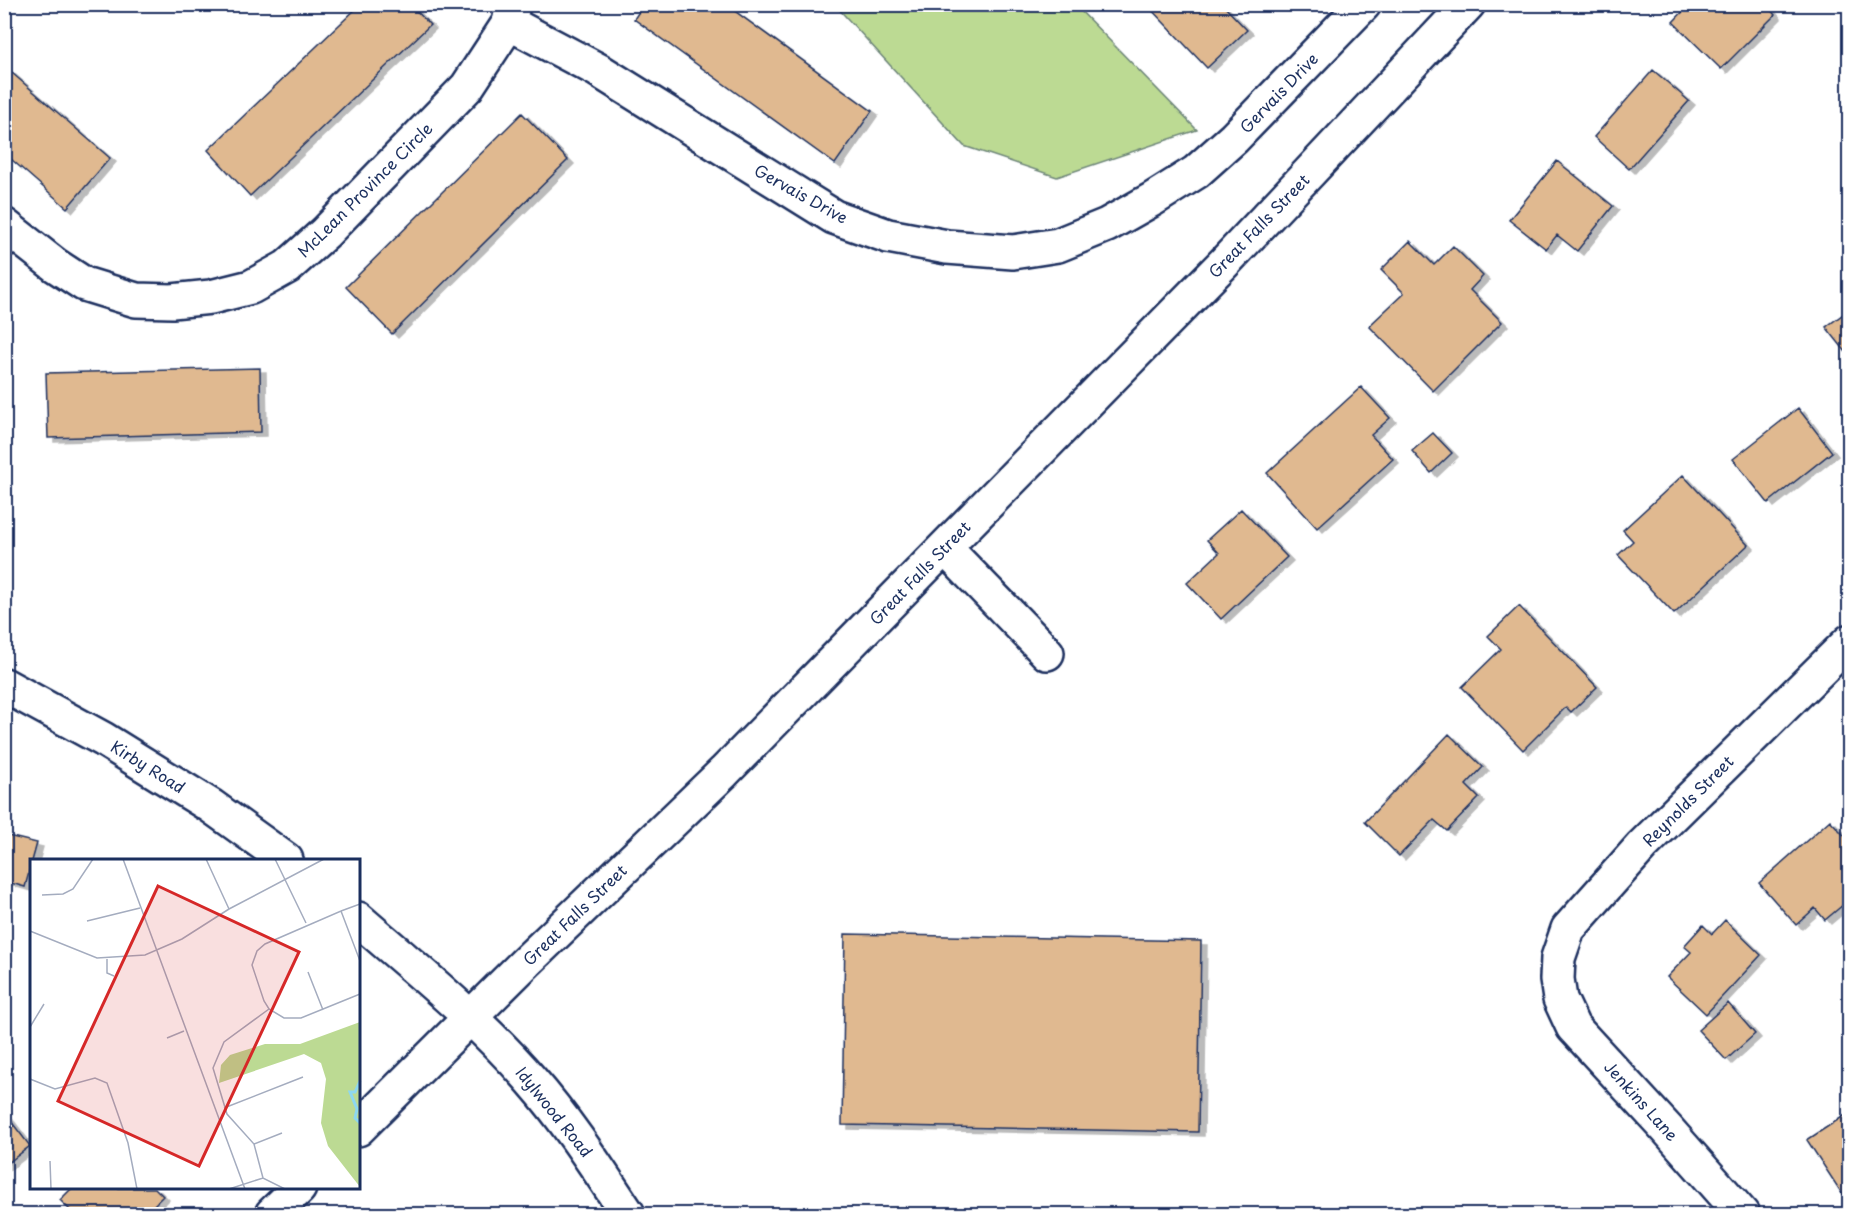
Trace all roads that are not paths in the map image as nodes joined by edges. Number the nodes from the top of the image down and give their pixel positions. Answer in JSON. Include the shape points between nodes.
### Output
{"nodes":[{"id":1,"x":1468,"y":4,"type":"edge"},
{"id":2,"x":1354,"y":8,"type":"edge"},
{"id":3,"x":511,"y":14,"type":"edge"},
{"id":4,"x":4,"y":225,"type":"edge"},
{"id":5,"x":945,"y":548,"type":"junction"},
{"id":6,"x":1850,"y":641,"type":"edge"},
{"id":7,"x":1047,"y":653,"type":"dead end"},
{"id":8,"x":4,"y":685,"type":"edge"},
{"id":9,"x":283,"y":859,"type":"edge"},
{"id":10,"x":360,"y":922,"type":"edge"},
{"id":11,"x":1557,"y":979,"type":"joint"},
{"id":12,"x":471,"y":1017,"type":"junction"},
{"id":13,"x":360,"y":1128,"type":"edge"},
{"id":14,"x":298,"y":1189,"type":"edge"},
{"id":15,"x":272,"y":1215,"type":"edge"},
{"id":16,"x":628,"y":1215,"type":"edge"},
{"id":17,"x":1742,"y":1215,"type":"edge"}],
"edges":[{"from":1,"to":5,"type":"street","name":"Great Falls Street","via":[[1224,263]]},
{"from":2,"to":3,"type":"street","name":"Gervais Drive","via":[[1234,138],[1196,172],[1097,229],[1058,245],[1013,252],[947,247],[888,236],[834,217]]},
{"from":3,"to":4,"type":"street","name":"McLean Province Circle","via":[[466,87],[333,225],[287,267],[250,287],[211,297],[136,300],[84,284]]},
{"from":5,"to":7,"type":"street"},
{"from":5,"to":12,"type":"street","name":"Great Falls Street","via":[[724,772]]},
{"from":6,"to":11,"type":"street","name":"Reynolds Street","via":[[1642,846],[1568,929],[1558,958]]},
{"from":8,"to":9,"type":"street","name":"Kirby Road","via":[[103,739],[201,800]]},
{"from":10,"to":12,"type":"street"},
{"from":11,"to":17,"type":"street","name":"Jenkins Lane","via":[[1560,999],[1573,1027]]},
{"from":12,"to":13,"type":"street","name":"Great Falls Street"},
{"from":12,"to":16,"type":"street","name":"Idylwood Road","via":[[532,1081]]},
{"from":14,"to":15,"type":"street"}]}
